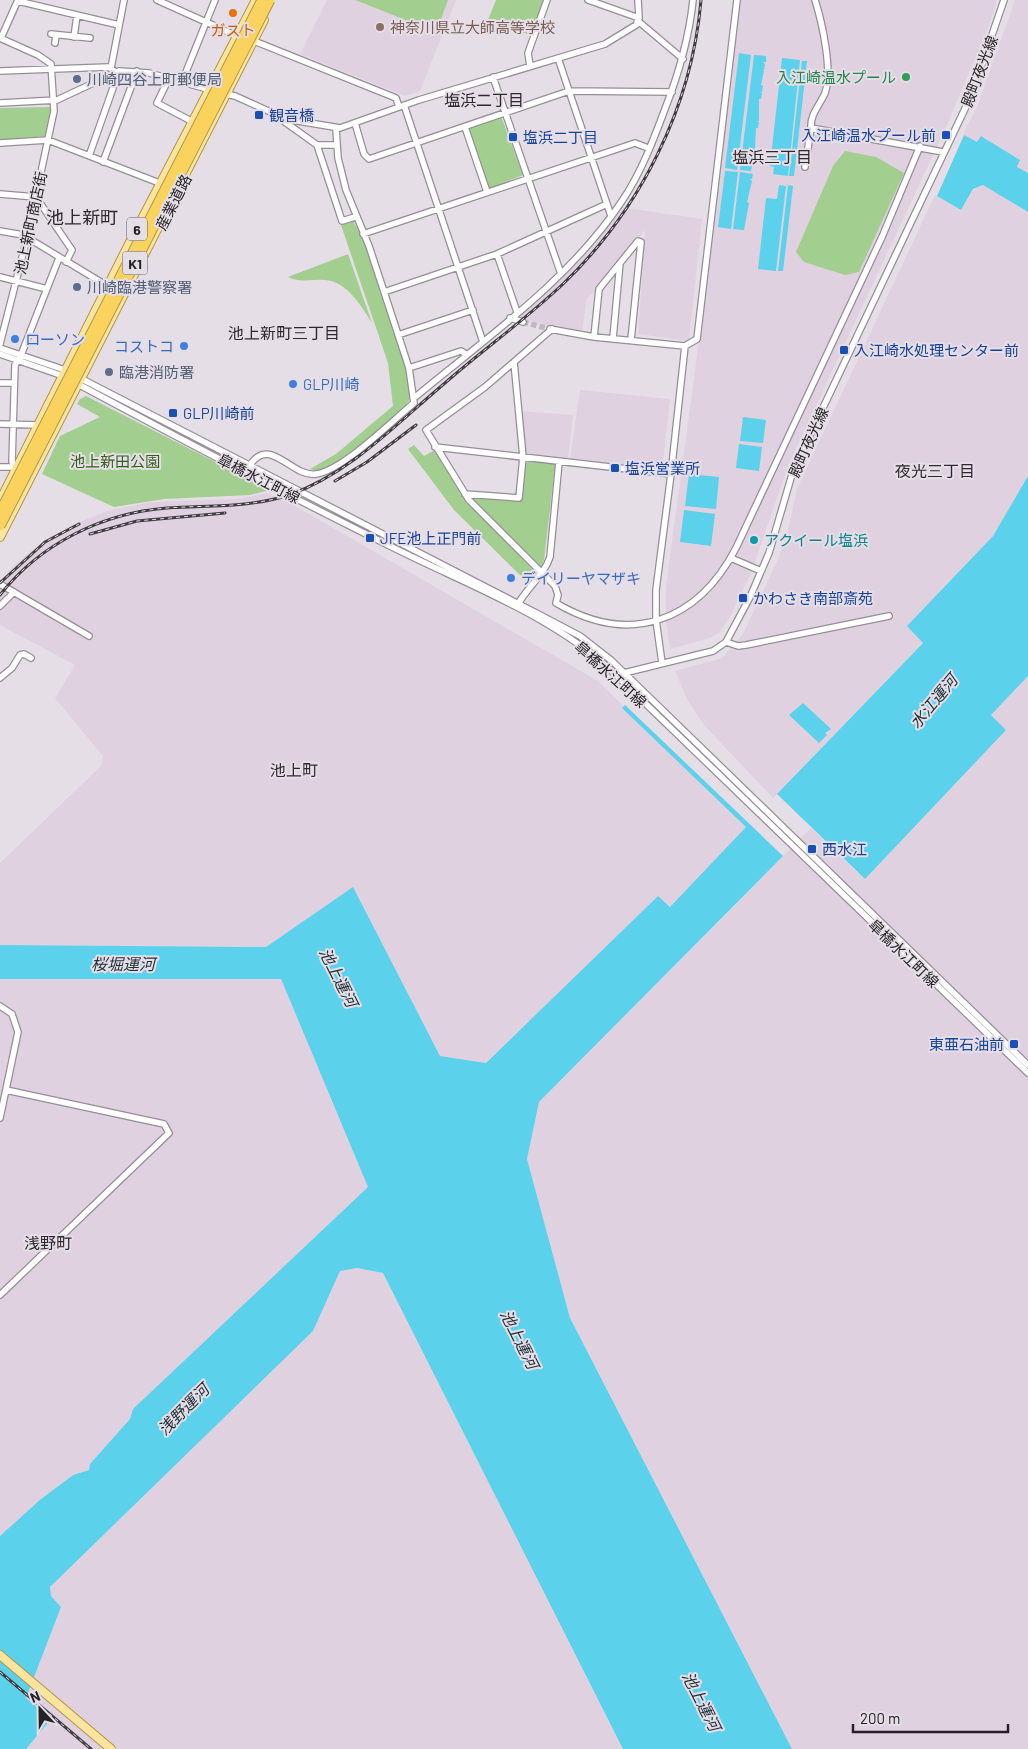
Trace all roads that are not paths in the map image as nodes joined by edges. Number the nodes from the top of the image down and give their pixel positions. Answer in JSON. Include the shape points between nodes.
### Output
{"nodes":[{"id":1,"x":18,"y":0,"type":"edge"},
{"id":2,"x":124,"y":0,"type":"edge"},
{"id":3,"x":158,"y":0,"type":"edge"},
{"id":4,"x":215,"y":0,"type":"edge"},
{"id":5,"x":256,"y":0,"type":"edge"},
{"id":6,"x":262,"y":0,"type":"edge"},
{"id":7,"x":270,"y":0,"type":"edge"},
{"id":8,"x":274,"y":0,"type":"edge"},
{"id":9,"x":547,"y":0,"type":"edge"},
{"id":10,"x":588,"y":0,"type":"edge"},
{"id":11,"x":638,"y":0,"type":"edge"},
{"id":12,"x":693,"y":0,"type":"edge"},
{"id":13,"x":737,"y":0,"type":"edge"},
{"id":14,"x":815,"y":0,"type":"edge"},
{"id":15,"x":1004,"y":0,"type":"edge"},
{"id":16,"x":77,"y":15,"type":"junction"},
{"id":17,"x":639,"y":20,"type":"junction"},
{"id":18,"x":206,"y":21,"type":"junction"},
{"id":19,"x":119,"y":25,"type":"junction"},
{"id":20,"x":237,"y":36,"type":"junction"},
{"id":21,"x":74,"y":37,"type":"junction"},
{"id":22,"x":1,"y":38,"type":"edge"},
{"id":23,"x":90,"y":38,"type":"dead end"},
{"id":24,"x":254,"y":41,"type":"junction"},
{"id":25,"x":55,"y":43,"type":"dead end"},
{"id":26,"x":558,"y":58,"type":"junction"},
{"id":27,"x":683,"y":59,"type":"junction"},
{"id":28,"x":530,"y":66,"type":"junction"},
{"id":29,"x":52,"y":68,"type":"junction"},
{"id":30,"x":115,"y":70,"type":"junction"},
{"id":31,"x":0,"y":71,"type":"edge"},
{"id":32,"x":137,"y":71,"type":"junction"},
{"id":33,"x":493,"y":77,"type":"junction"},
{"id":34,"x":169,"y":78,"type":"junction"},
{"id":35,"x":182,"y":82,"type":"junction"},
{"id":36,"x":210,"y":90,"type":"junction"},
{"id":37,"x":569,"y":91,"type":"junction"},
{"id":38,"x":672,"y":92,"type":"junction"},
{"id":39,"x":228,"y":94,"type":"junction"},
{"id":40,"x":53,"y":101,"type":"junction"},
{"id":41,"x":0,"y":103,"type":"edge"},
{"id":42,"x":402,"y":106,"type":"junction"},
{"id":43,"x":505,"y":113,"type":"junction"},
{"id":44,"x":274,"y":114,"type":"junction"},
{"id":45,"x":193,"y":122,"type":"junction"},
{"id":46,"x":355,"y":123,"type":"junction"},
{"id":47,"x":465,"y":127,"type":"junction"},
{"id":48,"x":336,"y":128,"type":"junction"},
{"id":49,"x":812,"y":128,"type":"junction"},
{"id":50,"x":48,"y":140,"type":"junction"},
{"id":51,"x":0,"y":143,"type":"edge"},
{"id":52,"x":416,"y":143,"type":"junction"},
{"id":53,"x":316,"y":145,"type":"junction"},
{"id":54,"x":336,"y":145,"type":"junction"},
{"id":55,"x":920,"y":146,"type":"junction"},
{"id":56,"x":648,"y":148,"type":"junction"},
{"id":57,"x":944,"y":149,"type":"junction"},
{"id":58,"x":89,"y":156,"type":"junction"},
{"id":59,"x":592,"y":157,"type":"junction"},
{"id":60,"x":103,"y":162,"type":"junction"},
{"id":61,"x":805,"y":167,"type":"dead end"},
{"id":62,"x":527,"y":178,"type":"junction"},
{"id":63,"x":162,"y":184,"type":"junction"},
{"id":64,"x":488,"y":192,"type":"junction"},
{"id":65,"x":0,"y":194,"type":"edge"},
{"id":66,"x":36,"y":197,"type":"junction"},
{"id":67,"x":607,"y":204,"type":"junction"},
{"id":68,"x":437,"y":209,"type":"junction"},
{"id":69,"x":611,"y":216,"type":"junction"},
{"id":70,"x":355,"y":217,"type":"junction"},
{"id":71,"x":0,"y":231,"type":"edge"},
{"id":72,"x":546,"y":233,"type":"junction"},
{"id":73,"x":363,"y":234,"type":"junction"},
{"id":74,"x":27,"y":238,"type":"junction"},
{"id":75,"x":497,"y":254,"type":"junction"},
{"id":76,"x":59,"y":258,"type":"junction"},
{"id":77,"x":66,"y":262,"type":"junction"},
{"id":78,"x":620,"y":263,"type":"junction"},
{"id":79,"x":458,"y":267,"type":"junction"},
{"id":80,"x":561,"y":274,"type":"junction"},
{"id":81,"x":0,"y":277,"type":"edge"},
{"id":82,"x":17,"y":281,"type":"junction"},
{"id":83,"x":109,"y":287,"type":"junction"},
{"id":84,"x":47,"y":289,"type":"junction"},
{"id":85,"x":384,"y":292,"type":"junction"},
{"id":86,"x":473,"y":310,"type":"junction"},
{"id":87,"x":517,"y":312,"type":"junction"},
{"id":88,"x":510,"y":318,"type":"junction"},
{"id":89,"x":523,"y":322,"type":"tunnel mouth"},
{"id":90,"x":398,"y":335,"type":"junction"},
{"id":91,"x":594,"y":337,"type":"junction"},
{"id":92,"x":613,"y":338,"type":"junction"},
{"id":93,"x":631,"y":340,"type":"junction"},
{"id":94,"x":483,"y":342,"type":"junction"},
{"id":95,"x":0,"y":344,"type":"edge"},
{"id":96,"x":684,"y":346,"type":"junction"},
{"id":97,"x":0,"y":348,"type":"edge"},
{"id":98,"x":0,"y":354,"type":"edge"},
{"id":99,"x":466,"y":354,"type":"junction"},
{"id":100,"x":19,"y":357,"type":"junction"},
{"id":101,"x":514,"y":362,"type":"junction"},
{"id":102,"x":409,"y":368,"type":"junction"},
{"id":103,"x":64,"y":373,"type":"junction"},
{"id":104,"x":80,"y":381,"type":"junction"},
{"id":105,"x":0,"y":382,"type":"edge"},
{"id":106,"x":14,"y":383,"type":"junction"},
{"id":107,"x":414,"y":398,"type":"junction"},
{"id":108,"x":0,"y":424,"type":"edge"},
{"id":109,"x":12,"y":425,"type":"junction"},
{"id":110,"x":39,"y":425,"type":"junction"},
{"id":111,"x":435,"y":446,"type":"junction"},
{"id":112,"x":523,"y":457,"type":"junction"},
{"id":113,"x":559,"y":462,"type":"junction"},
{"id":114,"x":0,"y":466,"type":"edge"},
{"id":115,"x":15,"y":468,"type":"junction"},
{"id":116,"x":248,"y":469,"type":"junction"},
{"id":117,"x":671,"y":474,"type":"junction"},
{"id":118,"x":465,"y":494,"type":"junction"},
{"id":119,"x":0,"y":501,"type":"edge"},
{"id":120,"x":0,"y":513,"type":"edge"},
{"id":121,"x":10,"y":517,"type":"junction"},
{"id":122,"x":0,"y":526,"type":"edge"},
{"id":123,"x":0,"y":537,"type":"edge"},
{"id":124,"x":731,"y":558,"type":"junction"},
{"id":125,"x":543,"y":572,"type":"junction"},
{"id":126,"x":761,"y":572,"type":"junction"},
{"id":127,"x":0,"y":584,"type":"edge"},
{"id":128,"x":14,"y":592,"type":"junction"},
{"id":129,"x":0,"y":606,"type":"edge"},
{"id":130,"x":517,"y":606,"type":"junction"},
{"id":131,"x":538,"y":616,"type":"junction"},
{"id":132,"x":889,"y":616,"type":"dead end"},
{"id":133,"x":656,"y":620,"type":"junction"},
{"id":134,"x":90,"y":636,"type":"dead end"},
{"id":135,"x":726,"y":642,"type":"junction"},
{"id":136,"x":31,"y":658,"type":"dead end"},
{"id":137,"x":662,"y":663,"type":"junction"},
{"id":138,"x":622,"y":673,"type":"junction"},
{"id":139,"x":616,"y":675,"type":"junction"},
{"id":140,"x":0,"y":677,"type":"edge"},
{"id":141,"x":0,"y":1006,"type":"edge"},
{"id":142,"x":1028,"y":1065,"type":"edge"},
{"id":143,"x":1028,"y":1073,"type":"edge"},
{"id":144,"x":6,"y":1090,"type":"junction"},
{"id":145,"x":0,"y":1118,"type":"edge"},
{"id":146,"x":0,"y":1295,"type":"edge"},
{"id":147,"x":0,"y":1655,"type":"edge"},
{"id":148,"x":111,"y":1749,"type":"edge"}],
"edges":[{"from":1,"to":16,"type":"street"},
{"from":1,"to":22,"type":"street"},
{"from":2,"to":19,"type":"street"},
{"from":3,"to":18,"type":"street"},
{"from":4,"to":18,"type":"street"},
{"from":5,"to":20,"type":"main road","name":"産業道路","number":"6"},
{"from":6,"to":120,"type":"highway","number":"K1","bridge":true},
{"from":7,"to":122,"type":"highway","number":"K1","bridge":true},
{"from":8,"to":24,"type":"main road","name":"産業道路","number":"6"},
{"from":9,"to":28,"type":"street","via":[[528,53]]},
{"from":10,"to":17,"type":"street"},
{"from":11,"to":17,"type":"street"},
{"from":12,"to":27,"type":"street"},
{"from":13,"to":96,"type":"street","via":[[697,339]]},
{"from":14,"to":49,"type":"street","via":[[824,28],[827,85],[811,120]]},
{"from":15,"to":57,"type":"street","name":"殿町夜光線","via":[[971,96]]},
{"from":16,"to":19,"type":"street"},
{"from":16,"to":21,"type":"street"},
{"from":17,"to":26,"type":"street","via":[[635,26],[605,44]]},
{"from":17,"to":27,"type":"street"},
{"from":18,"to":20,"type":"street"},
{"from":18,"to":35,"type":"street"},
{"from":19,"to":30,"type":"street"},
{"from":20,"to":36,"type":"main road","name":"産業道路","number":"6"},
{"from":21,"to":23,"type":"street"},
{"from":21,"to":25,"type":"street","via":[[54,34]]},
{"from":22,"to":29,"type":"street","via":[[38,55]]},
{"from":24,"to":39,"type":"main road","name":"産業道路","number":"6"},
{"from":24,"to":42,"type":"street","via":[[396,98]]},
{"from":26,"to":28,"type":"street"},
{"from":26,"to":37,"type":"street"},
{"from":27,"to":38,"type":"street"},
{"from":28,"to":33,"type":"street"},
{"from":29,"to":30,"type":"street"},
{"from":29,"to":31,"type":"street"},
{"from":29,"to":40,"type":"street","name":"池上新町商店街"},
{"from":30,"to":32,"type":"street"},
{"from":30,"to":40,"type":"street"},
{"from":30,"to":58,"type":"street"},
{"from":32,"to":34,"type":"street"},
{"from":32,"to":60,"type":"street"},
{"from":33,"to":42,"type":"street"},
{"from":33,"to":43,"type":"street"},
{"from":34,"to":35,"type":"street"},
{"from":34,"to":45,"type":"street","via":[[157,103]]},
{"from":35,"to":36,"type":"street"},
{"from":36,"to":39,"type":"street"},
{"from":36,"to":45,"type":"main road","name":"産業道路","number":"6"},
{"from":37,"to":38,"type":"street"},
{"from":37,"to":43,"type":"street"},
{"from":37,"to":59,"type":"street"},
{"from":38,"to":56,"type":"street"},
{"from":39,"to":44,"type":"street"},
{"from":39,"to":104,"type":"main road","name":"産業道路","number":"6"},
{"from":40,"to":41,"type":"street"},
{"from":40,"to":50,"type":"street","name":"池上新町商店街"},
{"from":42,"to":46,"type":"street"},
{"from":42,"to":52,"type":"street"},
{"from":43,"to":47,"type":"street"},
{"from":43,"to":62,"type":"street"},
{"from":44,"to":48,"type":"street"},
{"from":44,"to":53,"type":"street"},
{"from":45,"to":63,"type":"main road","name":"産業道路","number":"6"},
{"from":46,"to":48,"type":"street"},
{"from":46,"to":52,"type":"street","via":[[364,154],[369,159]]},
{"from":47,"to":52,"type":"street"},
{"from":47,"to":64,"type":"street"},
{"from":48,"to":54,"type":"street"},
{"from":49,"to":55,"type":"street"},
{"from":49,"to":61,"type":"street"},
{"from":50,"to":51,"type":"street"},
{"from":50,"to":58,"type":"street"},
{"from":50,"to":66,"type":"street","name":"池上新町商店街"},
{"from":52,"to":68,"type":"street"},
{"from":53,"to":54,"type":"street"},
{"from":53,"to":70,"type":"street","via":[[342,221]]},
{"from":54,"to":70,"type":"street"},
{"from":55,"to":57,"type":"street"},
{"from":55,"to":124,"type":"street","via":[[878,246]]},
{"from":56,"to":59,"type":"street","via":[[635,143]]},
{"from":56,"to":69,"type":"street","via":[[641,169]]},
{"from":57,"to":126,"type":"street","name":"殿町夜光線","via":[[793,471]]},
{"from":58,"to":60,"type":"street"},
{"from":59,"to":62,"type":"street"},
{"from":59,"to":67,"type":"street"},
{"from":60,"to":63,"type":"street"},
{"from":62,"to":64,"type":"street"},
{"from":62,"to":72,"type":"street"},
{"from":63,"to":83,"type":"main road","name":"産業道路","number":"6"},
{"from":64,"to":68,"type":"street"},
{"from":65,"to":66,"type":"street"},
{"from":66,"to":74,"type":"street","name":"池上新町商店街"},
{"from":66,"to":77,"type":"street","via":[[72,250]]},
{"from":67,"to":69,"type":"street"},
{"from":67,"to":72,"type":"street"},
{"from":68,"to":73,"type":"street"},
{"from":68,"to":79,"type":"street"},
{"from":69,"to":80,"type":"street"},
{"from":70,"to":73,"type":"street"},
{"from":71,"to":74,"type":"street"},
{"from":72,"to":75,"type":"street"},
{"from":72,"to":80,"type":"street"},
{"from":73,"to":85,"type":"street"},
{"from":74,"to":76,"type":"street"},
{"from":74,"to":82,"type":"street","name":"池上新町商店街"},
{"from":75,"to":79,"type":"street"},
{"from":75,"to":87,"type":"street"},
{"from":76,"to":77,"type":"street"},
{"from":76,"to":84,"type":"street"},
{"from":77,"to":83,"type":"street"},
{"from":78,"to":91,"type":"street","via":[[599,289]]},
{"from":78,"to":92,"type":"street"},
{"from":78,"to":93,"type":"street","via":[[638,241],[641,242]]},
{"from":79,"to":85,"type":"street"},
{"from":79,"to":86,"type":"street"},
{"from":80,"to":87,"type":"street"},
{"from":81,"to":82,"type":"street"},
{"from":82,"to":84,"type":"street"},
{"from":82,"to":95,"type":"street","name":"池上新町商店街"},
{"from":83,"to":103,"type":"main road","name":"産業道路","number":"6"},
{"from":84,"to":100,"type":"street"},
{"from":85,"to":90,"type":"street"},
{"from":86,"to":90,"type":"street"},
{"from":86,"to":94,"type":"street"},
{"from":87,"to":88,"type":"street"},
{"from":88,"to":89,"type":"street"},
{"from":88,"to":94,"type":"street"},
{"from":90,"to":102,"type":"street"},
{"from":91,"to":92,"type":"street"},
{"from":91,"to":101,"type":"street","via":[[551,329]]},
{"from":92,"to":93,"type":"street"},
{"from":93,"to":96,"type":"street"},
{"from":94,"to":99,"type":"street"},
{"from":96,"to":117,"type":"street"},
{"from":97,"to":100,"type":"street","name":"皐橋水江町線"},
{"from":98,"to":100,"type":"street","name":"皐橋水江町線"},
{"from":99,"to":102,"type":"street","via":[[461,351]]},
{"from":99,"to":107,"type":"street"},
{"from":100,"to":103,"type":"street","name":"皐橋水江町線"},
{"from":100,"to":106,"type":"street"},
{"from":101,"to":111,"type":"street","via":[[426,430]]},
{"from":101,"to":112,"type":"street"},
{"from":102,"to":107,"type":"street"},
{"from":103,"to":104,"type":"street","name":"皐橋水江町線"},
{"from":103,"to":110,"type":"main road","name":"産業道路","number":"6"},
{"from":104,"to":116,"type":"street","name":"皐橋水江町線"},
{"from":104,"to":121,"type":"main road","name":"産業道路","number":"6"},
{"from":105,"to":106,"type":"street"},
{"from":106,"to":109,"type":"street"},
{"from":107,"to":116,"type":"street","via":[[414,403],[407,409],[324,472],[305,475],[273,454],[259,457]]},
{"from":108,"to":109,"type":"street"},
{"from":109,"to":110,"type":"street"},
{"from":109,"to":115,"type":"street","via":[[12,462]]},
{"from":110,"to":115,"type":"main road","name":"産業道路","number":"6"},
{"from":111,"to":112,"type":"street"},
{"from":111,"to":118,"type":"street"},
{"from":112,"to":113,"type":"street"},
{"from":112,"to":118,"type":"street","via":[[519,498]]},
{"from":113,"to":117,"type":"street"},
{"from":113,"to":125,"type":"street","via":[[550,557]]},
{"from":114,"to":115,"type":"street"},
{"from":115,"to":119,"type":"main road","name":"産業道路","number":"6"},
{"from":116,"to":130,"type":"street","name":"皐橋水江町線"},
{"from":116,"to":130,"type":"street","name":"皐橋水江町線"},
{"from":117,"to":133,"type":"street","via":[[656,590]]},
{"from":118,"to":125,"type":"street"},
{"from":120,"to":121,"type":"street"},
{"from":121,"to":123,"type":"main road","name":"産業道路","number":"6"},
{"from":124,"to":126,"type":"street"},
{"from":124,"to":133,"type":"street","via":[[697,600],[685,609]]},
{"from":125,"to":130,"type":"street"},
{"from":125,"to":133,"type":"street","via":[[557,590],[556,603],[578,615],[618,625]]},
{"from":126,"to":135,"type":"street","name":"殿町夜光線"},
{"from":127,"to":128,"type":"street"},
{"from":128,"to":129,"type":"street"},
{"from":128,"to":134,"type":"street"},
{"from":130,"to":131,"type":"street","name":"皐橋水江町線"},
{"from":131,"to":138,"type":"street","name":"皐橋水江町線","via":[[580,636],[602,652]]},
{"from":131,"to":139,"type":"street","name":"皐橋水江町線","via":[[582,645]]},
{"from":132,"to":135,"type":"street","via":[[746,646]]},
{"from":133,"to":137,"type":"street"},
{"from":135,"to":137,"type":"street","via":[[713,651]]},
{"from":136,"to":140,"type":"street","via":[[20,654],[12,668]]},
{"from":137,"to":138,"type":"street"},
{"from":138,"to":139,"type":"street"},
{"from":138,"to":142,"type":"street","name":"皐橋水江町線"},
{"from":139,"to":143,"type":"street","name":"皐橋水江町線"},
{"from":141,"to":144,"type":"street","via":[[12,1014],[18,1032]]},
{"from":144,"to":145,"type":"street"},
{"from":144,"to":146,"type":"street","via":[[164,1124],[169,1133]]},
{"from":147,"to":148,"type":"main road"}]}
